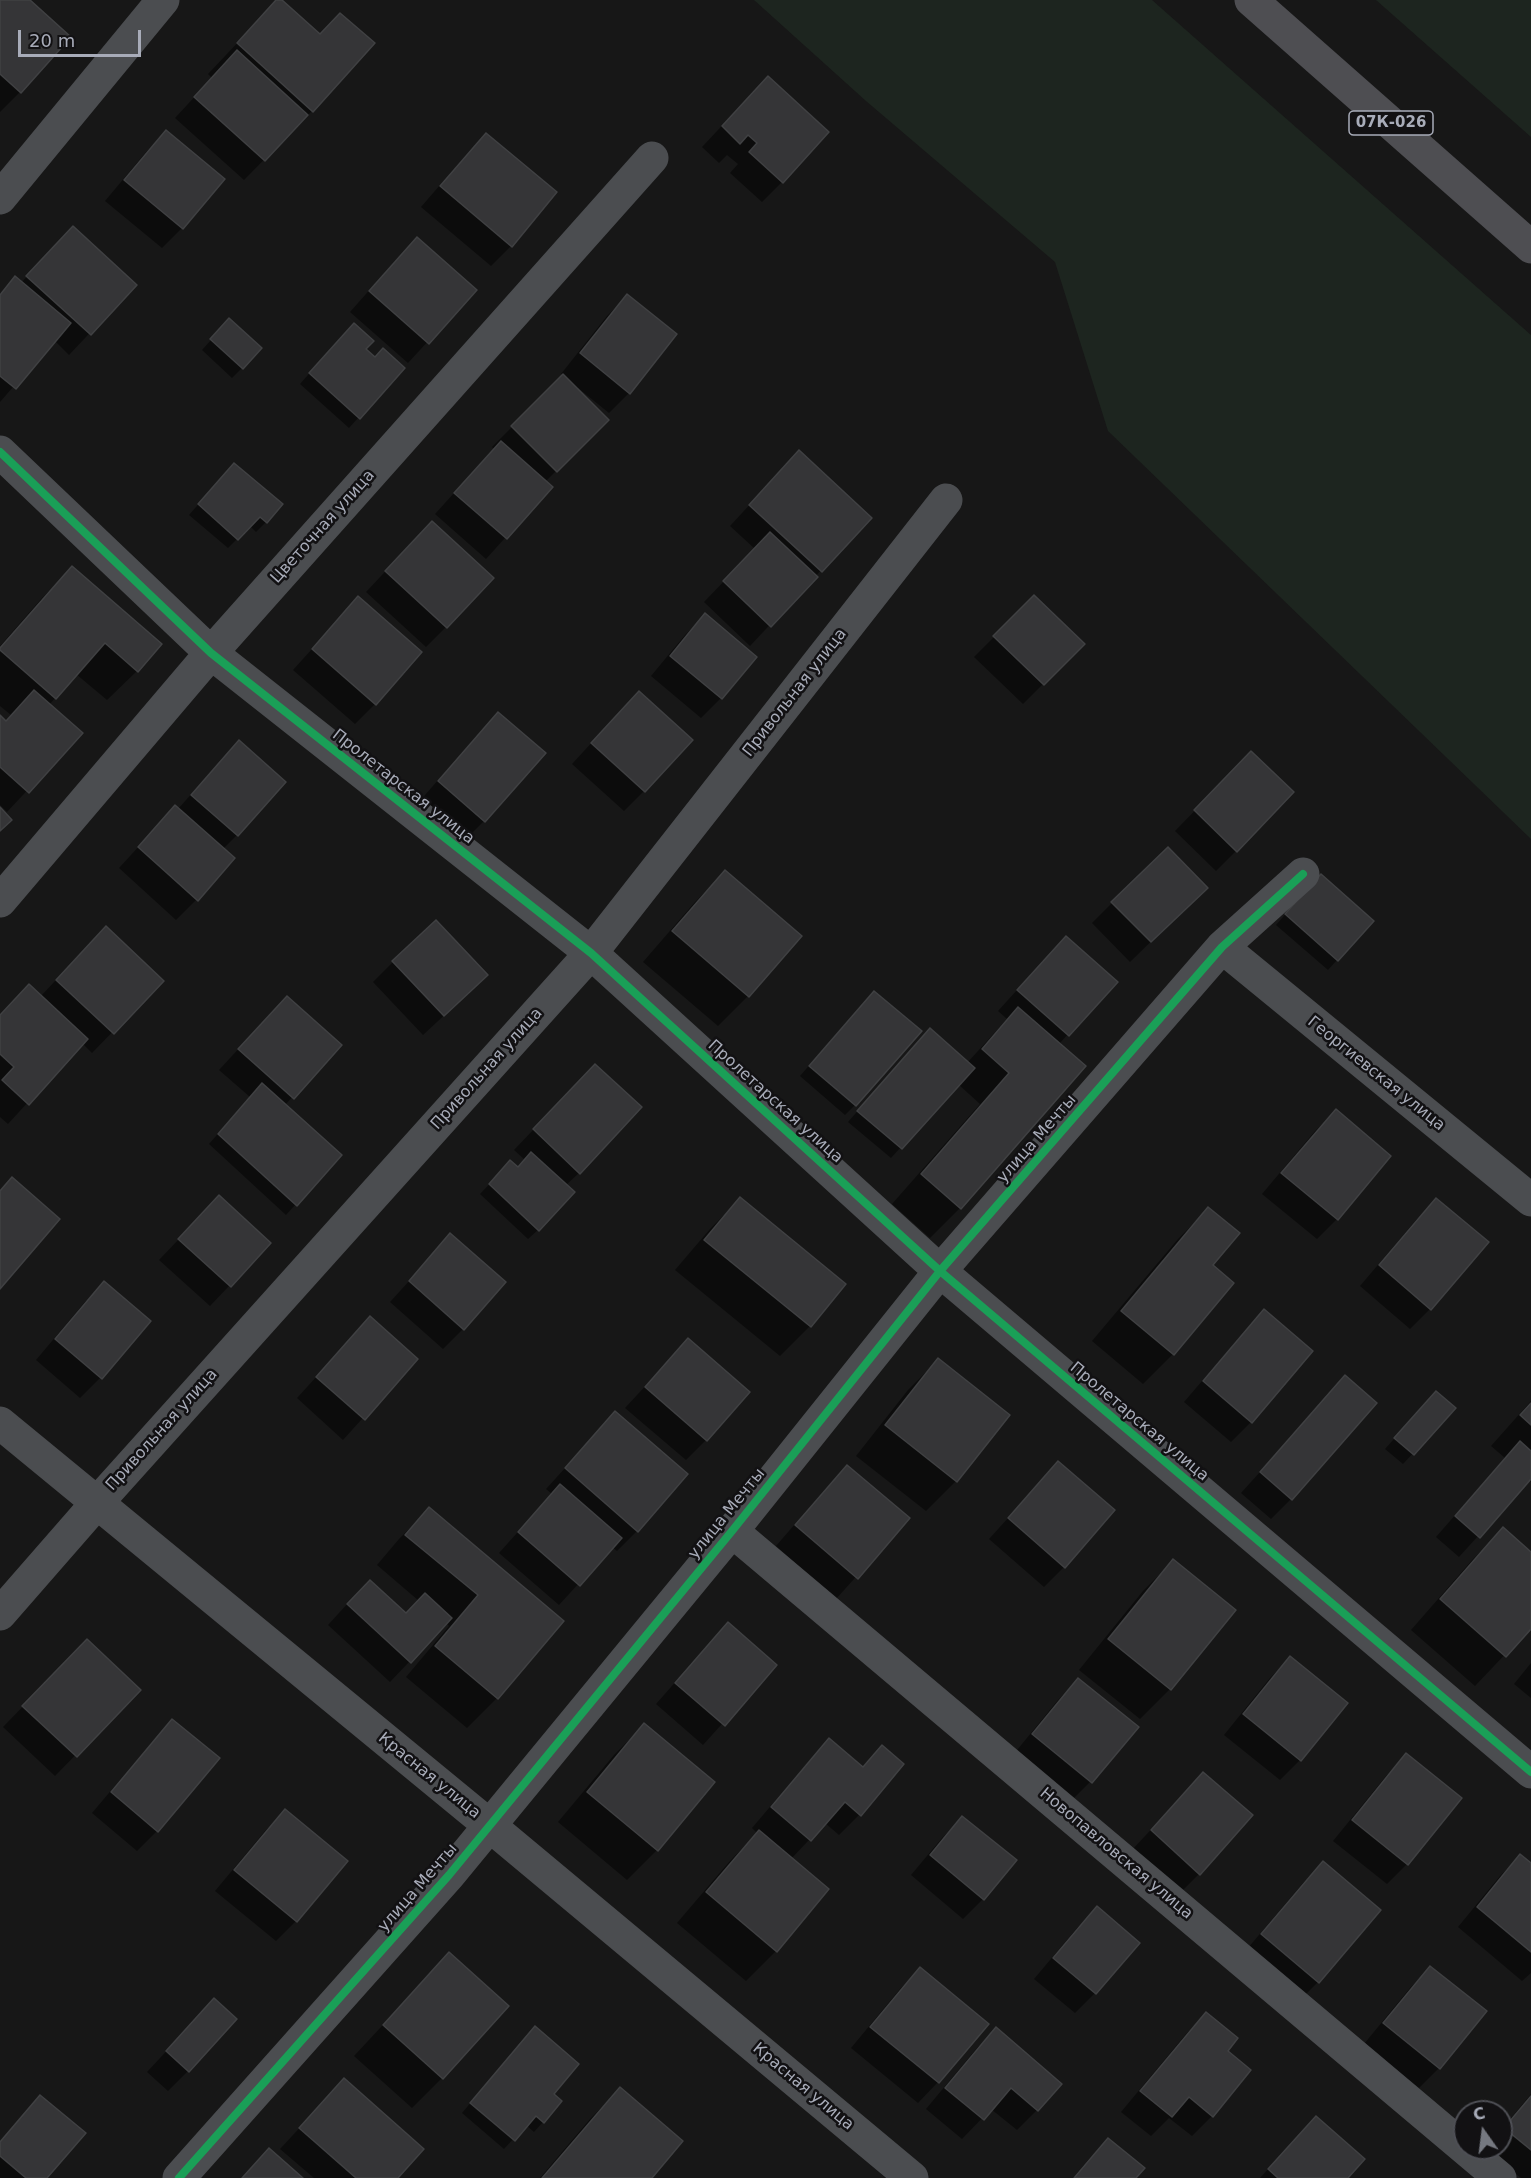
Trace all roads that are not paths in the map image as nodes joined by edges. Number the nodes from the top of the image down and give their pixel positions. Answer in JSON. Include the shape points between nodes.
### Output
{"nodes":[{"id":1,"x":163,"y":0,"type":"edge"},
{"id":2,"x":1251,"y":0,"type":"edge"},
{"id":3,"x":652,"y":158,"type":"dead end"},
{"id":4,"x":0,"y":198,"type":"edge"},
{"id":5,"x":1531,"y":247,"type":"edge"},
{"id":6,"x":0,"y":452,"type":"edge"},
{"id":7,"x":946,"y":500,"type":"dead end"},
{"id":8,"x":211,"y":653,"type":"junction"},
{"id":9,"x":1303,"y":874,"type":"dead end"},
{"id":10,"x":0,"y":901,"type":"edge"},
{"id":11,"x":1222,"y":947,"type":"junction"},
{"id":12,"x":591,"y":953,"type":"junction"},
{"id":13,"x":1531,"y":1200,"type":"edge"},
{"id":14,"x":940,"y":1271,"type":"junction"},
{"id":15,"x":0,"y":1423,"type":"edge"},
{"id":16,"x":96,"y":1504,"type":"junction"},
{"id":17,"x":732,"y":1531,"type":"junction"},
{"id":18,"x":0,"y":1614,"type":"edge"},
{"id":19,"x":1531,"y":1773,"type":"edge"},
{"id":20,"x":489,"y":1825,"type":"junction"},
{"id":21,"x":900,"y":2174,"type":"edge"},
{"id":22,"x":179,"y":2178,"type":"edge"},
{"id":23,"x":1500,"y":2178,"type":"edge"}],
"edges":[{"from":1,"to":4,"type":"street"},
{"from":2,"to":5,"type":"main road","number":"07К-026"},
{"from":3,"to":8,"type":"street","name":"Цветочная улица"},
{"from":6,"to":8,"type":"street","name":"Пролетарская улица"},
{"from":7,"to":12,"type":"street","name":"Привольная улица"},
{"from":8,"to":10,"type":"street","name":"Цветочная улица"},
{"from":8,"to":12,"type":"street","name":"Пролетарская улица"},
{"from":9,"to":11,"type":"street","name":"улица Мечты"},
{"from":11,"to":13,"type":"street","name":"Георгиевская улица"},
{"from":11,"to":14,"type":"street","name":"улица Мечты"},
{"from":12,"to":14,"type":"street","name":"Пролетарская улица"},
{"from":12,"to":16,"type":"street","name":"Привольная улица"},
{"from":14,"to":17,"type":"street","name":"улица Мечты"},
{"from":14,"to":19,"type":"street","name":"Пролетарская улица"},
{"from":15,"to":16,"type":"street","name":"Красная улица"},
{"from":16,"to":18,"type":"street","name":"Привольная улица"},
{"from":16,"to":20,"type":"street","name":"Красная улица"},
{"from":17,"to":20,"type":"street","name":"улица Мечты"},
{"from":17,"to":23,"type":"street","name":"Новопавловская улица"},
{"from":20,"to":21,"type":"street","name":"Красная улица"},
{"from":20,"to":22,"type":"street","name":"улица Мечты"}]}
